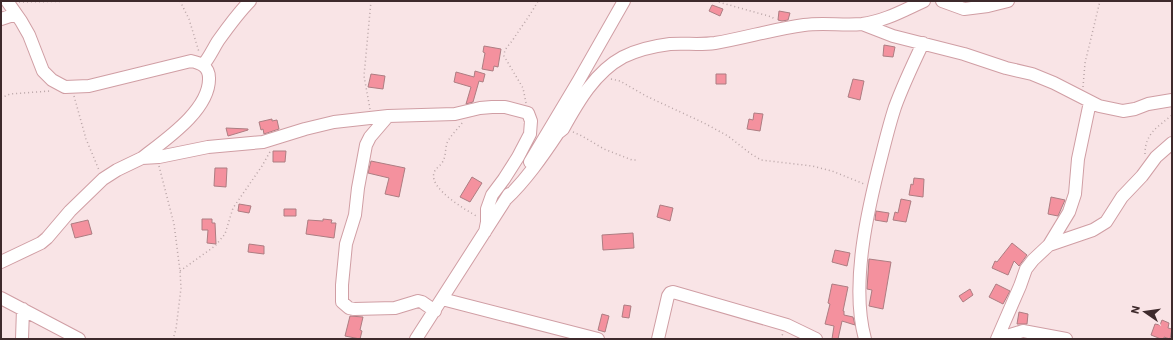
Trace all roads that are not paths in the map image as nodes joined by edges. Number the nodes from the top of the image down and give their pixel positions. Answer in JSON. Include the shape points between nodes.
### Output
{"nodes":[{"id":1,"x":250,"y":1,"type":"edge"},
{"id":2,"x":624,"y":1,"type":"edge"},
{"id":3,"x":924,"y":1,"type":"edge"},
{"id":4,"x":942,"y":1,"type":"edge"},
{"id":5,"x":1008,"y":1,"type":"edge"},
{"id":6,"x":7,"y":2,"type":"edge"},
{"id":7,"x":16,"y":14,"type":"junction"},
{"id":8,"x":1,"y":20,"type":"edge"},
{"id":9,"x":862,"y":24,"type":"junction"},
{"id":10,"x":923,"y":43,"type":"junction"},
{"id":11,"x":204,"y":64,"type":"junction"},
{"id":12,"x":1172,"y":100,"type":"edge"},
{"id":13,"x":1087,"y":101,"type":"junction"},
{"id":14,"x":388,"y":116,"type":"junction"},
{"id":15,"x":1172,"y":144,"type":"edge"},
{"id":16,"x":142,"y":158,"type":"junction"},
{"id":17,"x":505,"y":200,"type":"junction"},
{"id":18,"x":486,"y":227,"type":"junction"},
{"id":19,"x":1049,"y":245,"type":"junction"},
{"id":20,"x":1,"y":262,"type":"edge"},
{"id":21,"x":1,"y":298,"type":"edge"},
{"id":22,"x":442,"y":299,"type":"junction"},
{"id":23,"x":23,"y":309,"type":"junction"},
{"id":24,"x":435,"y":311,"type":"junction"},
{"id":25,"x":22,"y":339,"type":"edge"},
{"id":26,"x":79,"y":339,"type":"edge"},
{"id":27,"x":416,"y":339,"type":"edge"},
{"id":28,"x":598,"y":339,"type":"edge"},
{"id":29,"x":658,"y":339,"type":"edge"},
{"id":30,"x":816,"y":339,"type":"edge"},
{"id":31,"x":865,"y":339,"type":"edge"},
{"id":32,"x":997,"y":339,"type":"edge"},
{"id":33,"x":1009,"y":339,"type":"edge"},
{"id":34,"x":1066,"y":339,"type":"edge"}],
"edges":[{"from":1,"to":11,"type":"street","via":[[229,25]]},
{"from":2,"to":17,"type":"street"},
{"from":3,"to":9,"type":"street","via":[[891,16]]},
{"from":4,"to":5,"type":"street","via":[[964,9],[973,9]]},
{"from":6,"to":7,"type":"street"},
{"from":7,"to":8,"type":"street"},
{"from":7,"to":11,"type":"street","via":[[29,35],[43,71],[52,80],[68,87],[108,82],[191,61]]},
{"from":9,"to":10,"type":"street","via":[[893,36]]},
{"from":9,"to":17,"type":"street","via":[[812,24],[714,43],[670,44],[622,58],[597,78],[519,187]]},
{"from":10,"to":13,"type":"street","via":[[1032,74],[1054,82]]},
{"from":10,"to":31,"type":"street","via":[[895,108],[873,189],[860,282],[860,323]]},
{"from":11,"to":16,"type":"street","via":[[209,81],[204,99],[179,128]]},
{"from":12,"to":13,"type":"street","via":[[1122,111]]},
{"from":13,"to":19,"type":"street","via":[[1074,198],[1064,223]]},
{"from":14,"to":16,"type":"street","via":[[334,122],[252,143]]},
{"from":14,"to":18,"type":"street","via":[[455,114],[480,108],[505,107],[528,113],[531,121],[530,134],[492,195],[487,209]]},
{"from":14,"to":24,"type":"street","via":[[366,145],[355,215],[346,244],[342,302],[354,309],[383,309],[418,301]]},
{"from":15,"to":19,"type":"street","via":[[1156,157],[1100,226]]},
{"from":16,"to":20,"type":"street","via":[[103,179],[41,243]]},
{"from":17,"to":18,"type":"street"},
{"from":18,"to":22,"type":"street"},
{"from":19,"to":32,"type":"street","via":[[1026,269]]},
{"from":21,"to":23,"type":"street"},
{"from":22,"to":24,"type":"street"},
{"from":22,"to":28,"type":"street"},
{"from":23,"to":25,"type":"street"},
{"from":23,"to":26,"type":"street"},
{"from":24,"to":27,"type":"street"},
{"from":29,"to":30,"type":"street","via":[[669,294],[673,292],[786,325]]},
{"from":33,"to":34,"type":"street","via":[[1010,335],[1023,331]]}]}
